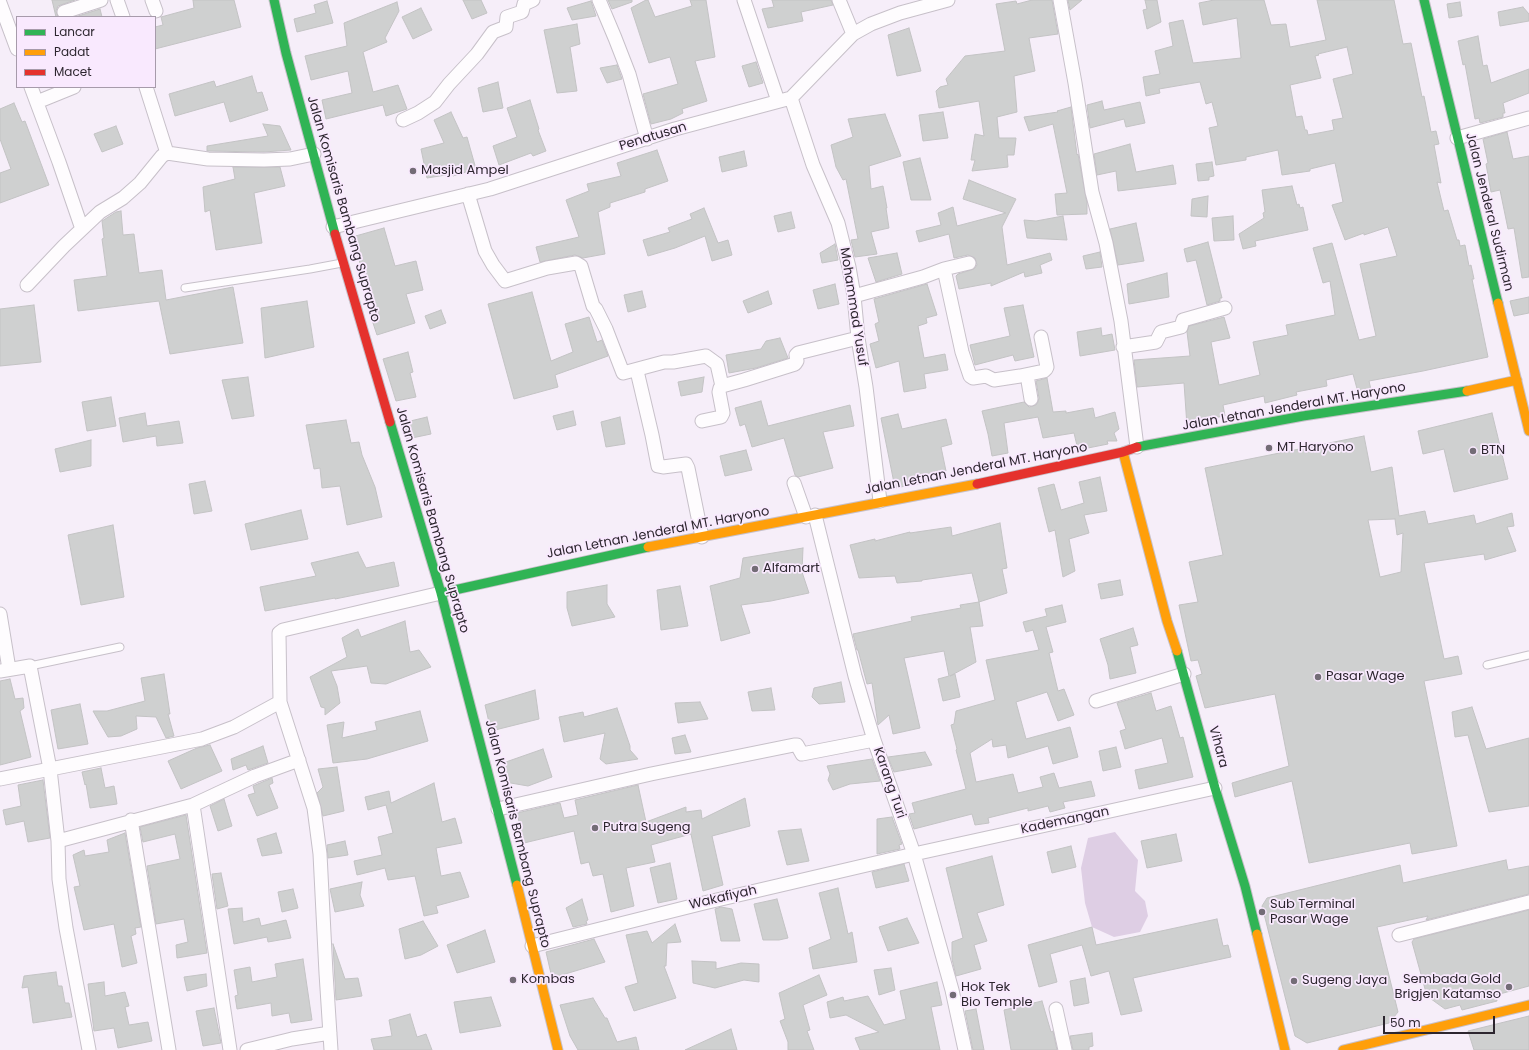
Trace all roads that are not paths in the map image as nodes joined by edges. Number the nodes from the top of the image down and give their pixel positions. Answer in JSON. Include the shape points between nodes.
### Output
{"nodes":[{"id":1,"x":101,"y":0,"type":"edge"},
{"id":2,"x":118,"y":0,"type":"edge"},
{"id":3,"x":274,"y":0,"type":"edge"},
{"id":4,"x":533,"y":0,"type":"edge"},
{"id":5,"x":599,"y":0,"type":"edge"},
{"id":6,"x":744,"y":0,"type":"edge"},
{"id":7,"x":839,"y":0,"type":"edge"},
{"id":8,"x":1060,"y":0,"type":"edge"},
{"id":9,"x":1424,"y":0,"type":"edge"},
{"id":10,"x":943,"y":1,"type":"edge"},
{"id":11,"x":0,"y":3,"type":"edge"},
{"id":12,"x":64,"y":12,"type":"dead end"},
{"id":13,"x":123,"y":16,"type":"edge"},
{"id":14,"x":853,"y":34,"type":"junction"},
{"id":15,"x":16,"y":46,"type":"edge"},
{"id":16,"x":31,"y":88,"type":"edge"},
{"id":17,"x":72,"y":88,"type":"edge"},
{"id":18,"x":146,"y":88,"type":"edge"},
{"id":19,"x":784,"y":99,"type":"junction"},
{"id":20,"x":37,"y":102,"type":"junction"},
{"id":21,"x":1529,"y":118,"type":"edge"},
{"id":22,"x":403,"y":120,"type":"dead end"},
{"id":23,"x":1457,"y":138,"type":"junction"},
{"id":24,"x":647,"y":139,"type":"junction"},
{"id":25,"x":167,"y":153,"type":"junction"},
{"id":26,"x":314,"y":154,"type":"junction"},
{"id":27,"x":468,"y":194,"type":"junction"},
{"id":28,"x":333,"y":227,"type":"junction"},
{"id":29,"x":82,"y":229,"type":"junction"},
{"id":30,"x":344,"y":262,"type":"junction"},
{"id":31,"x":969,"y":263,"type":"dead end"},
{"id":32,"x":944,"y":269,"type":"junction"},
{"id":33,"x":27,"y":285,"type":"dead end"},
{"id":34,"x":185,"y":288,"type":"dead end"},
{"id":35,"x":854,"y":296,"type":"junction"},
{"id":36,"x":1225,"y":308,"type":"dead end"},
{"id":37,"x":1041,"y":336,"type":"dead end"},
{"id":38,"x":858,"y":338,"type":"junction"},
{"id":39,"x":1123,"y":347,"type":"junction"},
{"id":40,"x":637,"y":371,"type":"junction"},
{"id":41,"x":1027,"y":375,"type":"junction"},
{"id":42,"x":1517,"y":380,"type":"junction"},
{"id":43,"x":722,"y":386,"type":"junction"},
{"id":44,"x":1031,"y":399,"type":"dead end"},
{"id":45,"x":702,"y":422,"type":"dead end"},
{"id":46,"x":1529,"y":431,"type":"edge"},
{"id":47,"x":1137,"y":447,"type":"junction"},
{"id":48,"x":1123,"y":452,"type":"junction"},
{"id":49,"x":794,"y":483,"type":"dead end"},
{"id":50,"x":880,"y":501,"type":"junction"},
{"id":51,"x":810,"y":516,"type":"junction"},
{"id":52,"x":702,"y":537,"type":"junction"},
{"id":53,"x":441,"y":593,"type":"junction"},
{"id":54,"x":0,"y":614,"type":"edge"},
{"id":55,"x":120,"y":647,"type":"dead end"},
{"id":56,"x":1529,"y":655,"type":"edge"},
{"id":57,"x":1487,"y":665,"type":"dead end"},
{"id":58,"x":30,"y":666,"type":"junction"},
{"id":59,"x":5,"y":670,"type":"edge"},
{"id":60,"x":1184,"y":674,"type":"junction"},
{"id":61,"x":1096,"y":701,"type":"dead end"},
{"id":62,"x":280,"y":702,"type":"junction"},
{"id":63,"x":874,"y":740,"type":"junction"},
{"id":64,"x":299,"y":760,"type":"junction"},
{"id":65,"x":50,"y":768,"type":"junction"},
{"id":66,"x":0,"y":779,"type":"edge"},
{"id":67,"x":1215,"y":788,"type":"junction"},
{"id":68,"x":193,"y":805,"type":"junction"},
{"id":69,"x":498,"y":809,"type":"junction"},
{"id":70,"x":131,"y":820,"type":"junction"},
{"id":71,"x":58,"y":841,"type":"junction"},
{"id":72,"x":914,"y":854,"type":"junction"},
{"id":73,"x":1529,"y":902,"type":"edge"},
{"id":74,"x":1399,"y":935,"type":"dead end"},
{"id":75,"x":532,"y":946,"type":"junction"},
{"id":76,"x":1529,"y":1005,"type":"edge"},
{"id":77,"x":1056,"y":1009,"type":"dead end"},
{"id":78,"x":330,"y":1033,"type":"junction"},
{"id":79,"x":89,"y":1050,"type":"edge"},
{"id":80,"x":169,"y":1050,"type":"edge"},
{"id":81,"x":230,"y":1050,"type":"edge"},
{"id":82,"x":247,"y":1050,"type":"edge"},
{"id":83,"x":331,"y":1050,"type":"edge"},
{"id":84,"x":558,"y":1050,"type":"edge"},
{"id":85,"x":965,"y":1050,"type":"edge"},
{"id":86,"x":1065,"y":1050,"type":"edge"},
{"id":87,"x":1285,"y":1050,"type":"edge"},
{"id":88,"x":1343,"y":1050,"type":"edge"}],
"edges":[{"from":1,"to":12,"type":"street"},
{"from":2,"to":13,"type":"street"},
{"from":3,"to":26,"type":"main road","name":"Jalan Komisaris Bambang Suprapto"},
{"from":4,"to":22,"type":"street","via":[[524,4],[522,12],[507,17],[506,27],[493,32],[478,54],[435,102]]},
{"from":5,"to":24,"type":"street","via":[[629,74]]},
{"from":6,"to":19,"type":"street","name":"Mohammad Yusuf"},
{"from":7,"to":14,"type":"street"},
{"from":8,"to":39,"type":"street","via":[[1092,192],[1106,243],[1121,321]]},
{"from":9,"to":23,"type":"main road","name":"Jalan Jenderal Sudirman"},
{"from":10,"to":14,"type":"street","via":[[900,13]]},
{"from":11,"to":15,"type":"street"},
{"from":14,"to":19,"type":"street"},
{"from":16,"to":20,"type":"street"},
{"from":17,"to":20,"type":"street"},
{"from":18,"to":25,"type":"street"},
{"from":19,"to":24,"type":"street","name":"Penatusan"},
{"from":19,"to":35,"type":"street","name":"Mohammad Yusuf","via":[[838,223]]},
{"from":20,"to":29,"type":"street"},
{"from":21,"to":23,"type":"street"},
{"from":23,"to":42,"type":"main road","name":"Jalan Jenderal Sudirman"},
{"from":24,"to":27,"type":"street","name":"Penatusan"},
{"from":25,"to":26,"type":"street","via":[[208,159],[264,160],[290,159]]},
{"from":25,"to":29,"type":"street","via":[[140,183],[123,198],[100,212]]},
{"from":26,"to":28,"type":"main road","name":"Jalan Komisaris Bambang Suprapto"},
{"from":27,"to":28,"type":"street","name":"Penatusan"},
{"from":27,"to":40,"type":"street","via":[[485,251],[504,281],[576,263],[580,266],[593,306],[606,329],[621,371],[625,374]]},
{"from":28,"to":30,"type":"main road","name":"Jalan Komisaris Bambang Suprapto"},
{"from":29,"to":33,"type":"street"},
{"from":30,"to":34,"type":"lane"},
{"from":30,"to":53,"type":"main road","name":"Jalan Komisaris Bambang Suprapto"},
{"from":31,"to":32,"type":"street"},
{"from":32,"to":35,"type":"street"},
{"from":32,"to":41,"type":"street","via":[[962,352],[970,376],[986,376],[994,380]]},
{"from":35,"to":38,"type":"street","name":"Mohammad Yusuf"},
{"from":36,"to":39,"type":"street","via":[[1183,320],[1181,327],[1161,332],[1156,342]]},
{"from":37,"to":41,"type":"street","via":[[1046,370]]},
{"from":38,"to":43,"type":"street","via":[[798,353],[795,364]]},
{"from":38,"to":50,"type":"street","name":"Mohammad Yusuf"},
{"from":39,"to":47,"type":"street"},
{"from":40,"to":43,"type":"street","via":[[664,362],[706,356],[717,364]]},
{"from":40,"to":52,"type":"street","via":[[658,466],[659,468],[686,464]]},
{"from":41,"to":44,"type":"street"},
{"from":42,"to":46,"type":"main road","name":"Jalan Jenderal Sudirman"},
{"from":42,"to":47,"type":"main road","name":"Jalan Letnan Jenderal MT. Haryono","via":[[1472,390],[1303,416]]},
{"from":43,"to":45,"type":"street","via":[[720,392],[723,414]]},
{"from":47,"to":48,"type":"main road","name":"Jalan Letnan Jenderal MT. Haryono"},
{"from":48,"to":50,"type":"main road","name":"Jalan Letnan Jenderal MT. Haryono","via":[[1017,476]]},
{"from":48,"to":60,"type":"main road","name":"Vihara","via":[[1167,621]]},
{"from":49,"to":51,"type":"street","name":"Karang Turi"},
{"from":50,"to":51,"type":"main road","name":"Jalan Letnan Jenderal MT. Haryono"},
{"from":51,"to":52,"type":"main road","name":"Jalan Letnan Jenderal MT. Haryono"},
{"from":51,"to":63,"type":"street","name":"Karang Turi"},
{"from":52,"to":53,"type":"main road","name":"Jalan Letnan Jenderal MT. Haryono"},
{"from":53,"to":62,"type":"street","via":[[280,631]]},
{"from":53,"to":69,"type":"main road","name":"Jalan Komisaris Bambang Suprapto"},
{"from":54,"to":59,"type":"street"},
{"from":55,"to":58,"type":"lane"},
{"from":56,"to":57,"type":"lane"},
{"from":58,"to":59,"type":"street"},
{"from":58,"to":65,"type":"street"},
{"from":60,"to":61,"type":"street"},
{"from":60,"to":67,"type":"main road","name":"Vihara"},
{"from":62,"to":64,"type":"street"},
{"from":62,"to":65,"type":"street","via":[[234,727],[202,739]]},
{"from":63,"to":69,"type":"street","via":[[802,754],[797,746],[792,746],[651,774]]},
{"from":63,"to":72,"type":"street","name":"Karang Turi"},
{"from":64,"to":68,"type":"street","via":[[255,776]]},
{"from":64,"to":78,"type":"street","via":[[314,808],[320,854]]},
{"from":65,"to":66,"type":"street"},
{"from":65,"to":71,"type":"street"},
{"from":67,"to":72,"type":"street","name":"Kademangan"},
{"from":67,"to":87,"type":"main road","name":"Vihara","via":[[1245,886]]},
{"from":68,"to":70,"type":"street"},
{"from":68,"to":81,"type":"street"},
{"from":69,"to":75,"type":"main road","name":"Jalan Komisaris Bambang Suprapto"},
{"from":70,"to":71,"type":"street"},
{"from":70,"to":80,"type":"street"},
{"from":71,"to":79,"type":"street","via":[[59,880],[66,928]]},
{"from":72,"to":75,"type":"street","name":"Wakafiyah","via":[[704,902]]},
{"from":72,"to":85,"type":"street","name":"Karang Turi","via":[[952,990]]},
{"from":73,"to":74,"type":"street"},
{"from":75,"to":84,"type":"main road","name":"Jalan Komisaris Bambang Suprapto"},
{"from":76,"to":88,"type":"main road"},
{"from":77,"to":86,"type":"street"},
{"from":78,"to":82,"type":"street"},
{"from":78,"to":83,"type":"street"}]}
